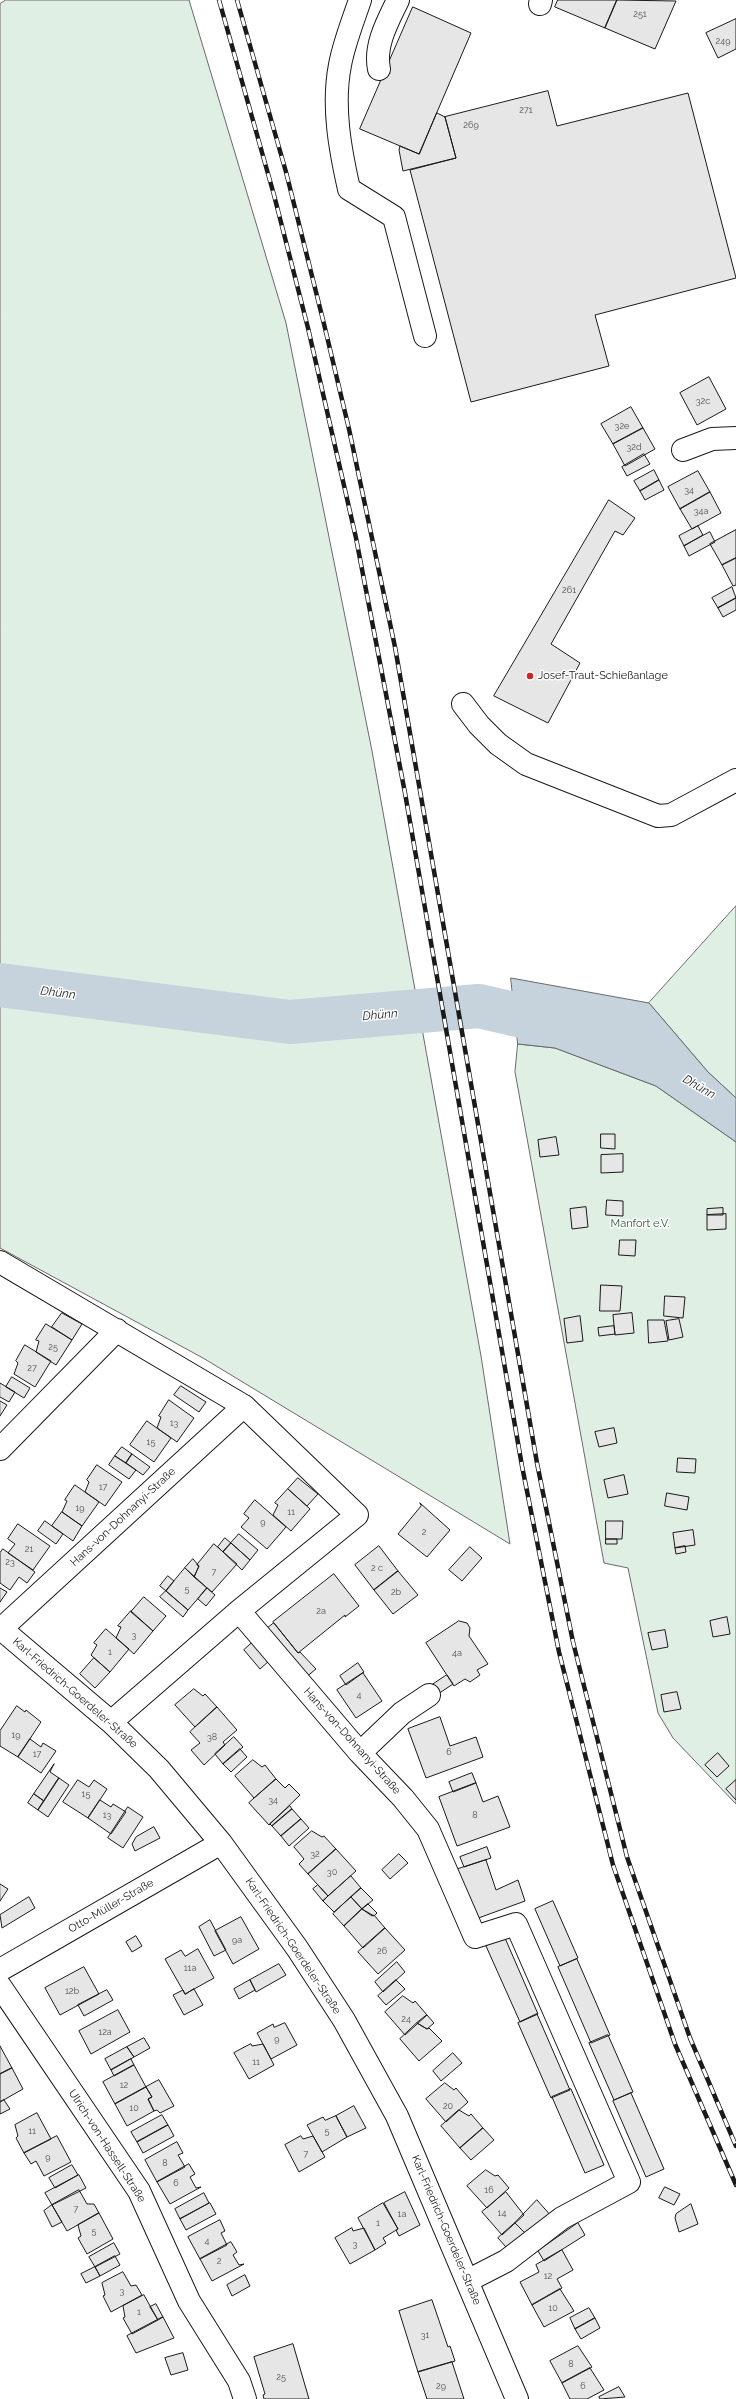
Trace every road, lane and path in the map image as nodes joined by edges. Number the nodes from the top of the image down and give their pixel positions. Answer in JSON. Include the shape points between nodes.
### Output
{"nodes":[{"id":1,"x":360,"y":0,"type":"edge"},
{"id":2,"x":398,"y":0,"type":"edge"},
{"id":3,"x":379,"y":69,"type":"dead end"},
{"id":4,"x":425,"y":336,"type":"dead end"},
{"id":5,"x":736,"y":438,"type":"edge"},
{"id":6,"x":683,"y":450,"type":"dead end"},
{"id":7,"x":463,"y":704,"type":"dead end"},
{"id":8,"x":736,"y":780,"type":"edge"},
{"id":9,"x":0,"y":1262,"type":"edge"},
{"id":10,"x":117,"y":1330,"type":"junction"},
{"id":11,"x":244,"y":1406,"type":"junction"},
{"id":12,"x":0,"y":1449,"type":"edge"},
{"id":13,"x":239,"y":1611,"type":"junction"},
{"id":14,"x":1,"y":1628,"type":"edge"},
{"id":15,"x":429,"y":1695,"type":"dead end"},
{"id":16,"x":111,"y":1722,"type":"junction"},
{"id":17,"x":360,"y":1753,"type":"junction"},
{"id":18,"x":221,"y":1843,"type":"junction"},
{"id":19,"x":0,"y":1970,"type":"edge"},
{"id":20,"x":0,"y":1986,"type":"edge"},
{"id":21,"x":468,"y":2280,"type":"junction"},
{"id":22,"x":244,"y":2399,"type":"edge"},
{"id":23,"x":518,"y":2399,"type":"edge"}],
"edges":[{"from":1,"to":4,"type":"street","via":[[340,64],[336,90],[342,160],[349,189],[394,217]]},
{"from":2,"to":3,"type":"street","via":[[379,45]]},
{"from":5,"to":6,"type":"street","via":[[712,439]]},
{"from":7,"to":8,"type":"street","via":[[498,744],[526,764],[658,816],[671,815]]},
{"from":9,"to":10,"type":"street"},
{"from":10,"to":11,"type":"street"},
{"from":10,"to":12,"type":"street"},
{"from":11,"to":13,"type":"street","via":[[357,1515]]},
{"from":11,"to":14,"type":"street","name":"Hans-von-Dohnanyi-Straße"},
{"from":13,"to":16,"type":"street"},
{"from":13,"to":17,"type":"street","name":"Hans-von-Dohnanyi-Straße"},
{"from":14,"to":16,"type":"street","name":"Karl-Friedrich-Goerdeler-Straße"},
{"from":15,"to":17,"type":"street","via":[[402,1713]]},
{"from":16,"to":18,"type":"street","name":"Karl-Friedrich-Goerdeler-Straße","via":[[159,1769]]},
{"from":17,"to":21,"type":"street","name":"Hans-von-Dohnanyi-Straße","via":[[403,1798],[428,1830],[475,1937],[516,1924],[629,2182],[562,2218],[506,2260]]},
{"from":18,"to":19,"type":"street","name":"Otto-Müller-Straße"},
{"from":18,"to":21,"type":"street","name":"Karl-Friedrich-Goerdeler-Straße","via":[[297,1948],[344,2020],[397,2116]]},
{"from":20,"to":22,"type":"street","name":"Ulrich-von-Hassell-Straße","via":[[139,2191],[190,2301],[239,2381]]},
{"from":21,"to":23,"type":"street","name":"Karl-Friedrich-Goerdeler-Straße"}]}
